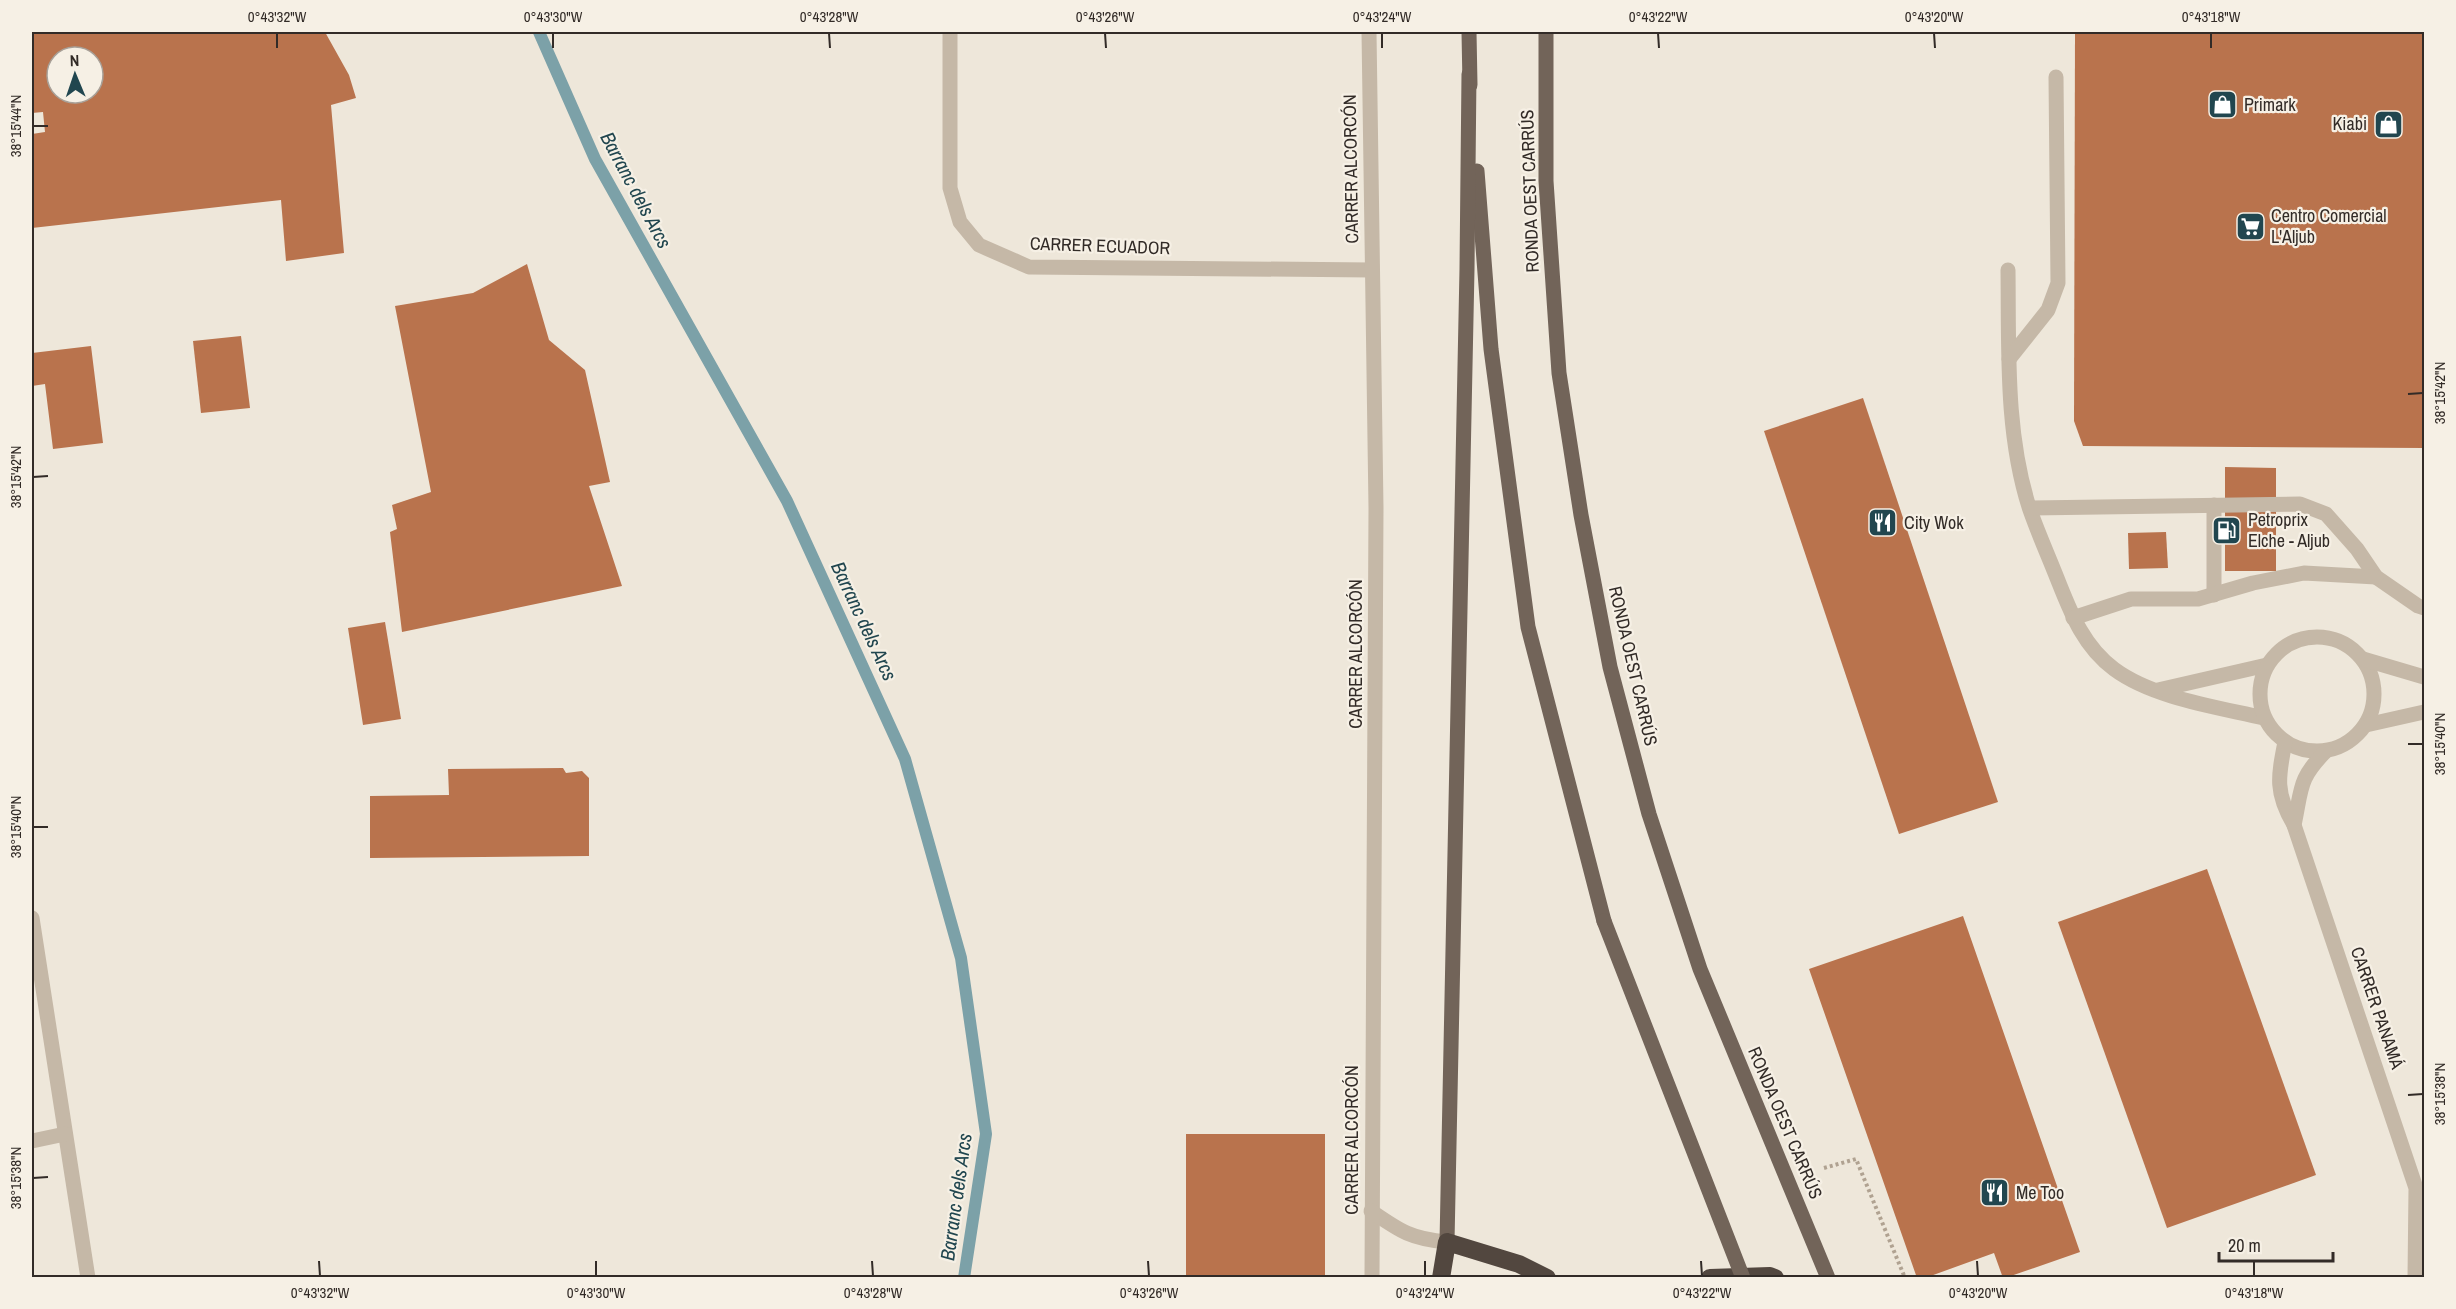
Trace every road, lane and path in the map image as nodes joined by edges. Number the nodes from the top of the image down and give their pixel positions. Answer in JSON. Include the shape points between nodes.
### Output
{"nodes":[{"id":1,"x":950,"y":32,"type":"edge"},
{"id":2,"x":1369,"y":32,"type":"edge"},
{"id":3,"x":1469,"y":32,"type":"edge"},
{"id":4,"x":1546,"y":32,"type":"edge"},
{"id":5,"x":1469,"y":74,"type":"junction"},
{"id":6,"x":2056,"y":77,"type":"dead end"},
{"id":7,"x":1372,"y":270,"type":"junction"},
{"id":8,"x":2008,"y":270,"type":"dead end"},
{"id":9,"x":2009,"y":359,"type":"junction"},
{"id":10,"x":2214,"y":505,"type":"junction"},
{"id":11,"x":2030,"y":508,"type":"junction"},
{"id":12,"x":2376,"y":577,"type":"junction"},
{"id":13,"x":2214,"y":595,"type":"junction"},
{"id":14,"x":2424,"y":608,"type":"edge"},
{"id":15,"x":2073,"y":618,"type":"junction"},
{"id":16,"x":2363,"y":659,"type":"junction"},
{"id":17,"x":2266,"y":665,"type":"junction"},
{"id":18,"x":2424,"y":677,"type":"edge"},
{"id":19,"x":2153,"y":691,"type":"junction"},
{"id":20,"x":2424,"y":712,"type":"edge"},
{"id":21,"x":2264,"y":718,"type":"junction"},
{"id":22,"x":2366,"y":725,"type":"junction"},
{"id":23,"x":2285,"y":742,"type":"junction"},
{"id":24,"x":2326,"y":751,"type":"junction"},
{"id":25,"x":2295,"y":825,"type":"junction"},
{"id":26,"x":32,"y":918,"type":"edge"},
{"id":27,"x":65,"y":1134,"type":"junction"},
{"id":28,"x":32,"y":1141,"type":"edge"},
{"id":29,"x":1824,"y":1168,"type":"dead end"},
{"id":30,"x":2420,"y":1190,"type":"edge"},
{"id":31,"x":1371,"y":1211,"type":"junction"},
{"id":32,"x":1447,"y":1242,"type":"junction"},
{"id":33,"x":88,"y":1278,"type":"edge"},
{"id":34,"x":1372,"y":1278,"type":"edge"},
{"id":35,"x":1441,"y":1278,"type":"edge"},
{"id":36,"x":1547,"y":1278,"type":"edge"},
{"id":37,"x":1710,"y":1278,"type":"edge"},
{"id":38,"x":1743,"y":1278,"type":"edge"},
{"id":39,"x":1775,"y":1278,"type":"edge"},
{"id":40,"x":1828,"y":1278,"type":"edge"},
{"id":41,"x":1905,"y":1278,"type":"edge"},
{"id":42,"x":2415,"y":1278,"type":"edge"}],
"edges":[{"from":1,"to":7,"type":"street","name":"CARRER ECUADOR","via":[[950,188],[960,222],[979,245],[1029,267]]},
{"from":2,"to":7,"type":"street","name":"CARRER ALCORCÓN"},
{"from":3,"to":5,"type":"main road"},
{"from":4,"to":40,"type":"main road","name":"RONDA OEST CARRÚS","via":[[1546,181],[1560,373],[1581,515],[1610,668],[1648,814],[1700,969]]},
{"from":5,"to":32,"type":"main road"},
{"from":5,"to":38,"type":"main road","bridge":true,"via":[[1491,349],[1528,627],[1604,921]]},
{"from":6,"to":9,"type":"street","via":[[2058,283],[2048,310]]},
{"from":7,"to":31,"type":"street","name":"CARRER ALCORCÓN","via":[[1376,508]]},
{"from":8,"to":9,"type":"street"},
{"from":9,"to":11,"type":"street","via":[[2016,445]]},
{"from":10,"to":11,"type":"street"},
{"from":10,"to":12,"type":"street","via":[[2300,504],[2326,514]]},
{"from":10,"to":13,"type":"street"},
{"from":11,"to":15,"type":"street"},
{"from":12,"to":13,"type":"street","via":[[2304,573]]},
{"from":12,"to":14,"type":"street"},
{"from":13,"to":15,"type":"street","via":[[2198,599],[2131,599]]},
{"from":15,"to":19,"type":"street","via":[[2095,654],[2116,671]]},
{"from":16,"to":17,"type":"street","via":[[2332,638],[2313,637],[2295,640]]},
{"from":16,"to":18,"type":"street"},
{"from":16,"to":22,"type":"street","via":[[2375,692]]},
{"from":17,"to":19,"type":"street"},
{"from":17,"to":21,"type":"street","via":[[2259,700]]},
{"from":19,"to":21,"type":"street"},
{"from":20,"to":22,"type":"street"},
{"from":21,"to":23,"type":"street"},
{"from":22,"to":24,"type":"street","via":[[2354,738]]},
{"from":23,"to":24,"type":"street","via":[[2311,752]]},
{"from":23,"to":25,"type":"street","name":"CARRER PANAMÁ","via":[[2278,776],[2284,807]]},
{"from":24,"to":25,"type":"street","name":"CARRER PANAMÁ","via":[[2309,767],[2302,782]]},
{"from":25,"to":30,"type":"street","name":"CARRER PANAMÁ"},
{"from":26,"to":27,"type":"street"},
{"from":27,"to":28,"type":"street"},
{"from":27,"to":33,"type":"street"},
{"from":29,"to":41,"type":"path","via":[[1856,1159]]},
{"from":30,"to":42,"type":"street","name":"CARRER PANAMÁ"},
{"from":31,"to":32,"type":"street","via":[[1420,1240]]},
{"from":31,"to":34,"type":"street","name":"CARRER ALCORCÓN"},
{"from":32,"to":35,"type":"highway"},
{"from":32,"to":36,"type":"highway","via":[[1519,1264]]},
{"from":37,"to":39,"type":"highway"}]}
